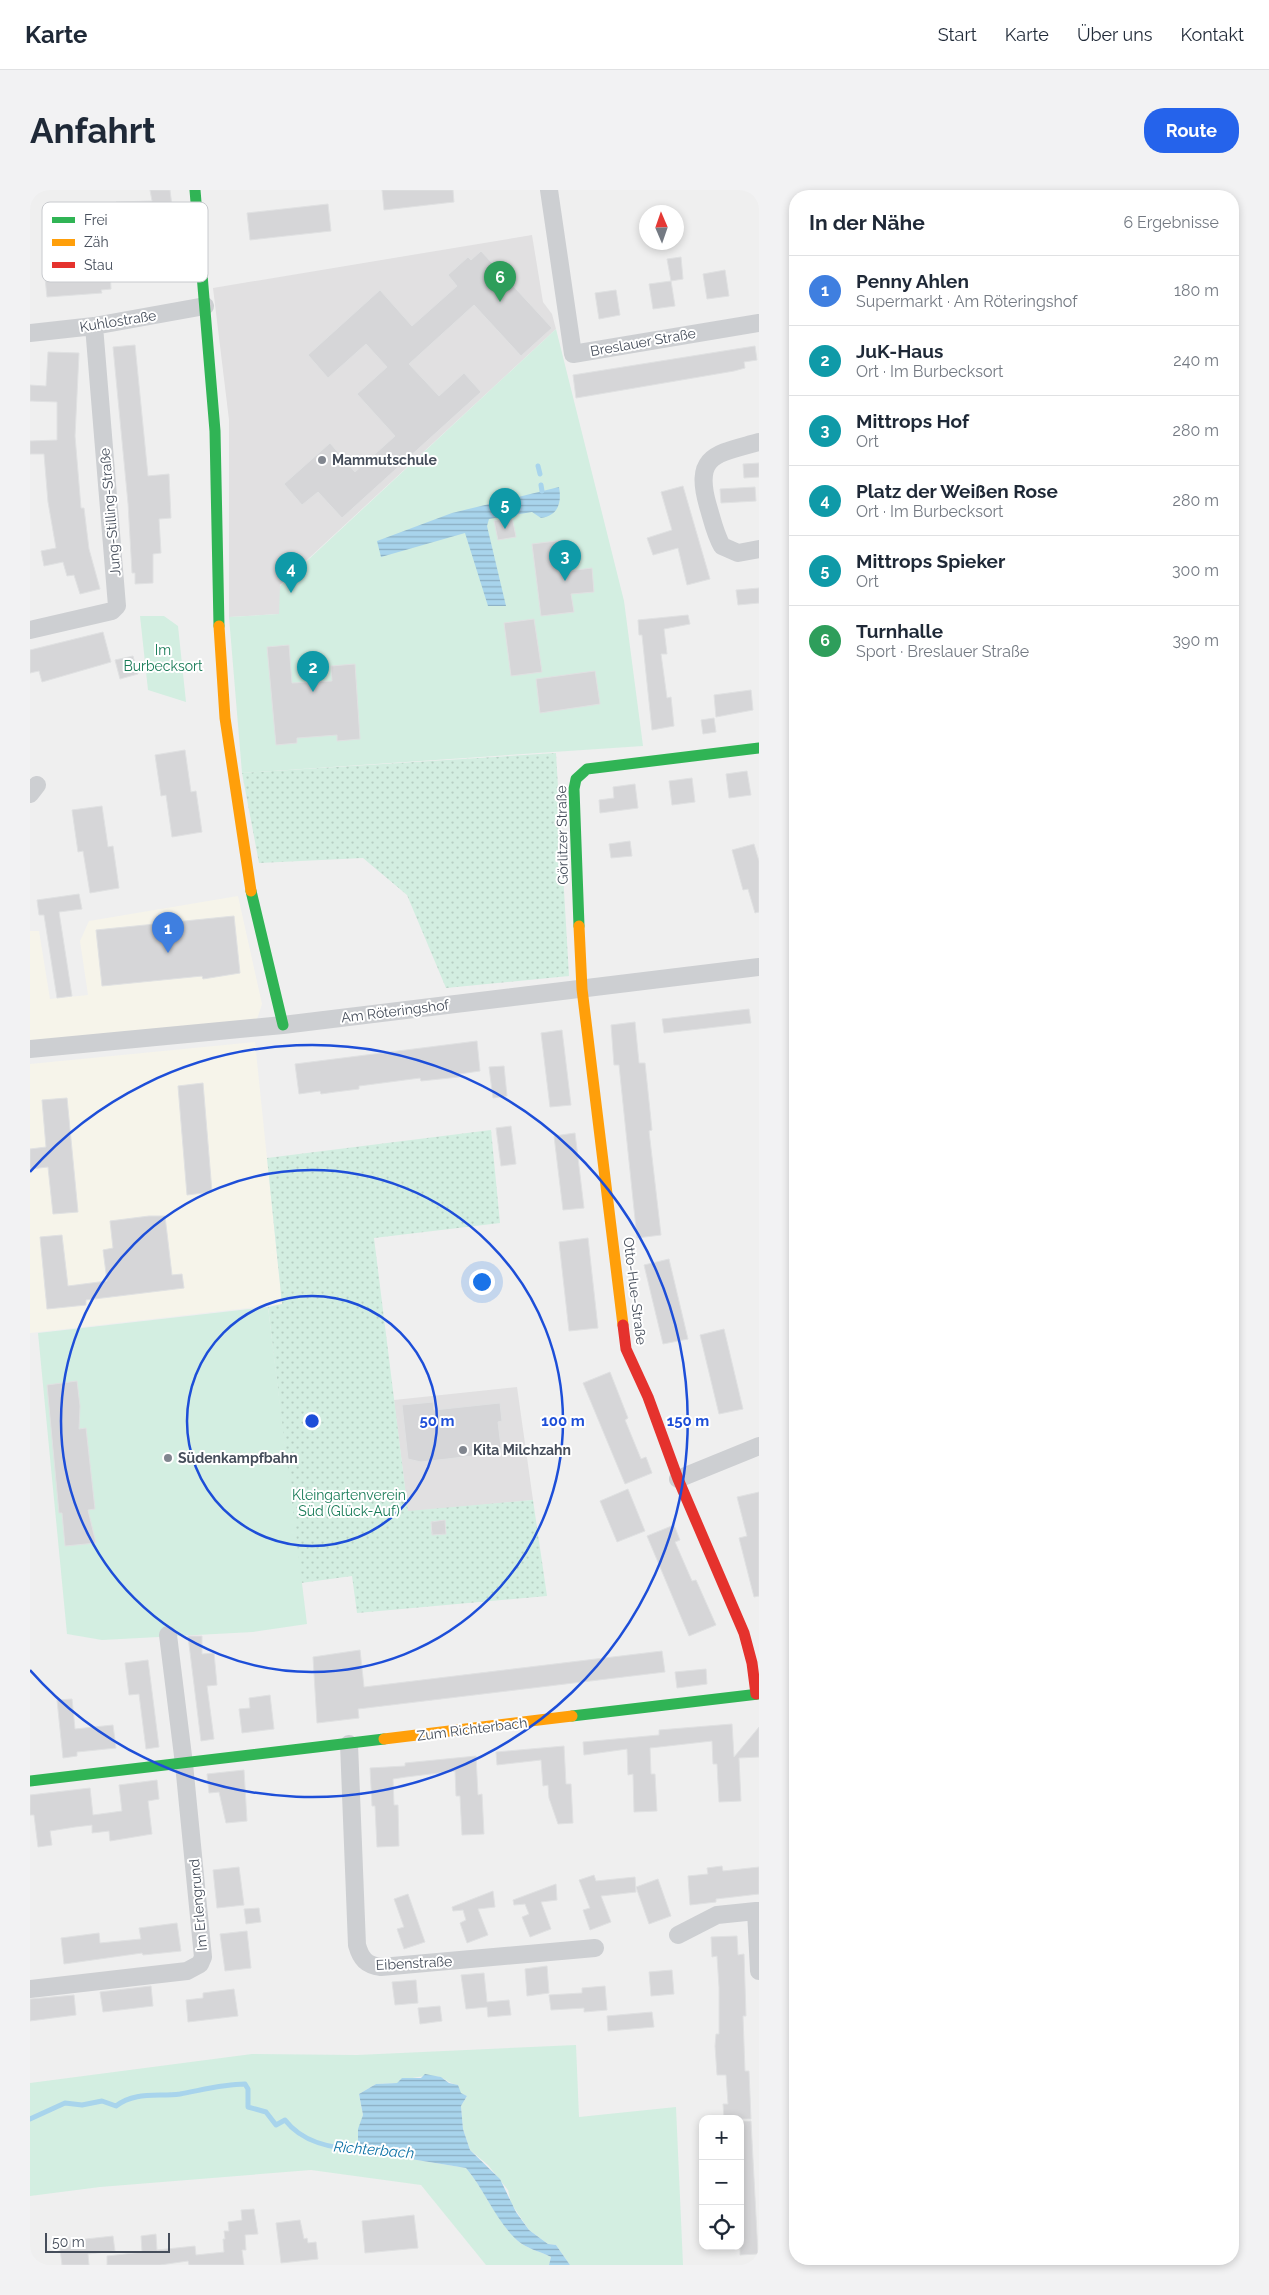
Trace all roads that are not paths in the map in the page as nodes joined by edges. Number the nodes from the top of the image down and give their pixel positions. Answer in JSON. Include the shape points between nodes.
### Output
{"nodes":[{"id":1,"x":549,"y":190,"type":"edge"},
{"id":2,"x":203,"y":282,"type":"edge"},
{"id":3,"x":205,"y":306,"type":"junction"},
{"id":4,"x":759,"y":323,"type":"edge"},
{"id":5,"x":94,"y":326,"type":"junction"},
{"id":6,"x":30,"y":333,"type":"edge"},
{"id":7,"x":759,"y":442,"type":"edge"},
{"id":8,"x":759,"y":549,"type":"edge"},
{"id":9,"x":30,"y":630,"type":"edge"},
{"id":10,"x":759,"y":748,"type":"edge"},
{"id":11,"x":759,"y":967,"type":"edge"},
{"id":12,"x":582,"y":989,"type":"junction"},
{"id":13,"x":283,"y":1025,"type":"junction"},
{"id":14,"x":30,"y":1049,"type":"edge"},
{"id":15,"x":759,"y":1446,"type":"edge"},
{"id":16,"x":678,"y":1479,"type":"junction"},
{"id":17,"x":168,"y":1635,"type":"dead end"},
{"id":18,"x":758,"y":1694,"type":"edge"},
{"id":19,"x":349,"y":1744,"type":"junction"},
{"id":20,"x":184,"y":1764,"type":"junction"},
{"id":21,"x":30,"y":1781,"type":"edge"},
{"id":22,"x":758,"y":1911,"type":"edge"},
{"id":23,"x":678,"y":1935,"type":"dead end"},
{"id":24,"x":595,"y":1948,"type":"dead end"},
{"id":25,"x":759,"y":1971,"type":"edge"},
{"id":26,"x":30,"y":1989,"type":"edge"}],
"edges":[{"from":1,"to":4,"type":"street","name":"Breslauer Straße","via":[[573,354]]},
{"from":2,"to":3,"type":"street"},
{"from":3,"to":5,"type":"street","name":"Kuhlostraße"},
{"from":3,"to":13,"type":"street","via":[[215,431],[218,642],[225,718],[249,885]]},
{"from":5,"to":6,"type":"street","name":"Kuhlostraße"},
{"from":5,"to":9,"type":"street","name":"Jung-Stilling-Straße","via":[[117,606],[112,612]]},
{"from":7,"to":8,"type":"street","via":[[714,457],[706,467],[703,484],[722,546],[738,553]]},
{"from":10,"to":12,"type":"street","name":"Görlitzer Straße","via":[[592,768],[579,775],[574,789]]},
{"from":11,"to":12,"type":"street","name":"Am Röteringshof"},
{"from":12,"to":13,"type":"street","name":"Am Röteringshof"},
{"from":12,"to":16,"type":"street","name":"Otto-Hue-Straße","via":[[626,1349],[648,1397]]},
{"from":13,"to":14,"type":"street","name":"Am Röteringshof"},
{"from":15,"to":16,"type":"street"},
{"from":16,"to":18,"type":"street","name":"Otto-Hue-Straße","via":[[744,1633]]},
{"from":17,"to":20,"type":"street"},
{"from":18,"to":19,"type":"street","name":"Zum Richterbach"},
{"from":19,"to":20,"type":"street","name":"Zum Richterbach"},
{"from":19,"to":24,"type":"street","name":"Eibenstraße","via":[[357,1945],[363,1960],[370,1966]]},
{"from":20,"to":21,"type":"street","name":"Zum Richterbach"},
{"from":20,"to":26,"type":"street","name":"Im Erlengrund","via":[[203,1951],[200,1964],[188,1970]]},
{"from":22,"to":23,"type":"street","via":[[717,1915]]},
{"from":22,"to":25,"type":"street"}]}
